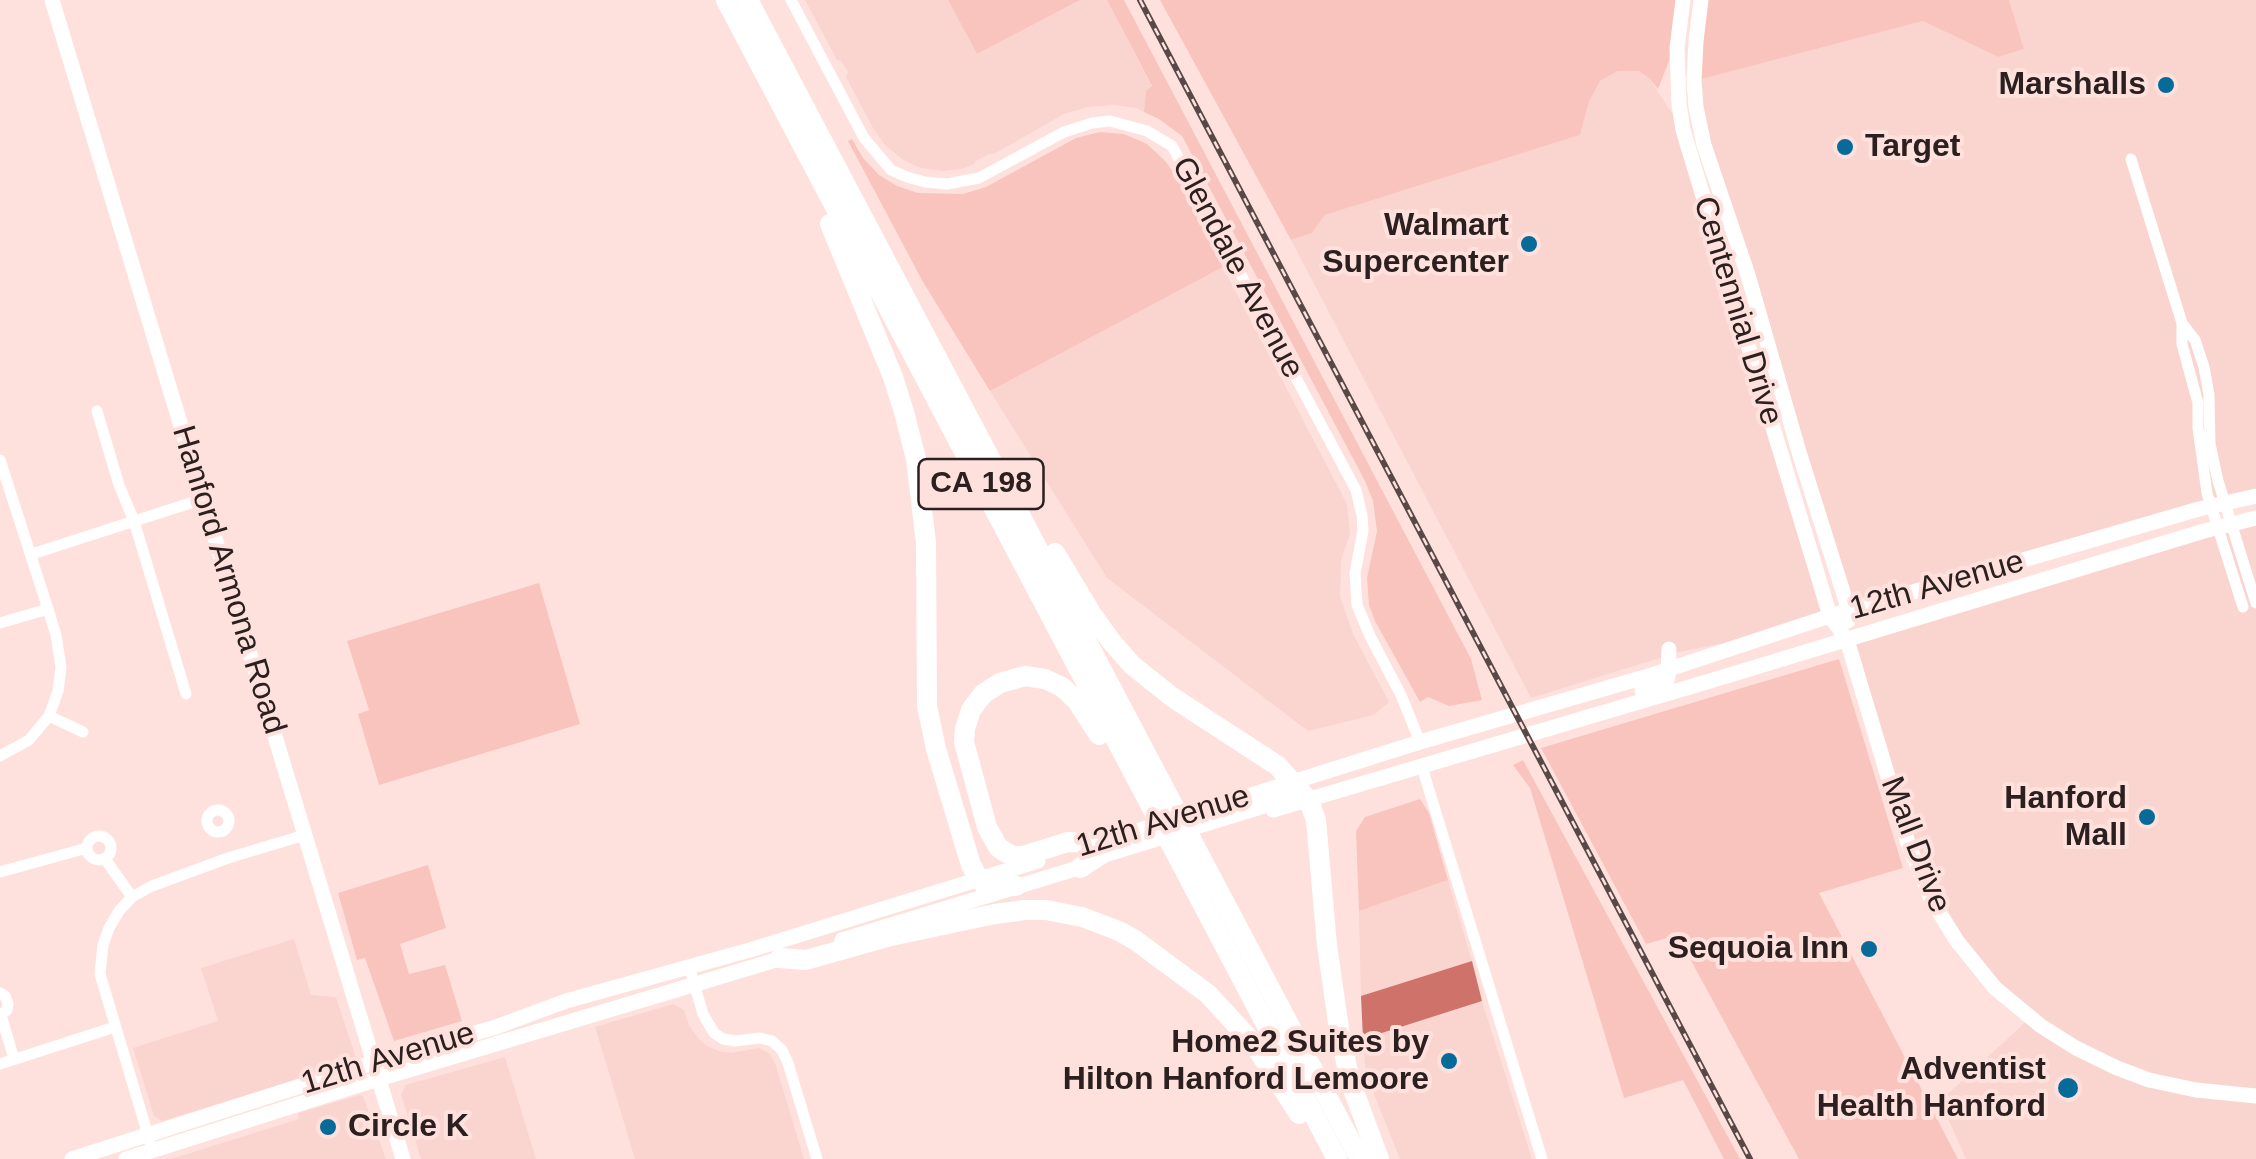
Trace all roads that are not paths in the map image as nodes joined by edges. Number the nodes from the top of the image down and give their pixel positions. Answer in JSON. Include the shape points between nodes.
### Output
{"nodes":[{"id":1,"x":52,"y":0,"type":"edge"},
{"id":2,"x":726,"y":0,"type":"edge"},
{"id":3,"x":748,"y":0,"type":"edge"},
{"id":4,"x":792,"y":0,"type":"edge"},
{"id":5,"x":1683,"y":0,"type":"edge"},
{"id":6,"x":1701,"y":0,"type":"edge"},
{"id":7,"x":786,"y":115,"type":"junction"},
{"id":8,"x":2131,"y":159,"type":"dead end"},
{"id":9,"x":927,"y":337,"type":"junction"},
{"id":10,"x":97,"y":411,"type":"dead end"},
{"id":11,"x":0,"y":460,"type":"edge"},
{"id":12,"x":2256,"y":496,"type":"edge"},
{"id":13,"x":6,"y":499,"type":"edge"},
{"id":14,"x":204,"y":499,"type":"junction"},
{"id":15,"x":2219,"y":505,"type":"junction"},
{"id":16,"x":2256,"y":518,"type":"edge"},
{"id":17,"x":134,"y":521,"type":"junction"},
{"id":18,"x":2226,"y":527,"type":"junction"},
{"id":19,"x":32,"y":554,"type":"junction"},
{"id":20,"x":2250,"y":605,"type":"edge"},
{"id":21,"x":48,"y":609,"type":"junction"},
{"id":22,"x":1849,"y":611,"type":"junction"},
{"id":23,"x":1830,"y":616,"type":"junction"},
{"id":24,"x":0,"y":623,"type":"edge"},
{"id":25,"x":1847,"y":640,"type":"junction"},
{"id":26,"x":1669,"y":649,"type":"dead end"},
{"id":27,"x":1668,"y":669,"type":"junction"},
{"id":28,"x":186,"y":694,"type":"dead end"},
{"id":29,"x":49,"y":716,"type":"junction"},
{"id":30,"x":1489,"y":722,"type":"junction"},
{"id":31,"x":1566,"y":723,"type":"junction"},
{"id":32,"x":82,"y":732,"type":"dead end"},
{"id":33,"x":1420,"y":742,"type":"junction"},
{"id":34,"x":0,"y":756,"type":"edge"},
{"id":35,"x":1422,"y":767,"type":"junction"},
{"id":36,"x":1293,"y":782,"type":"junction"},
{"id":37,"x":1308,"y":801,"type":"junction"},
{"id":38,"x":1206,"y":819,"type":"junction"},
{"id":39,"x":221,"y":832,"type":"dead end"},
{"id":40,"x":304,"y":835,"type":"junction"},
{"id":41,"x":1142,"y":839,"type":"junction"},
{"id":42,"x":1096,"y":843,"type":"junction"},
{"id":43,"x":87,"y":848,"type":"junction"},
{"id":44,"x":1176,"y":854,"type":"junction"},
{"id":45,"x":228,"y":858,"type":"junction"},
{"id":46,"x":105,"y":859,"type":"junction"},
{"id":47,"x":1080,"y":868,"type":"joint"},
{"id":48,"x":0,"y":872,"type":"edge"},
{"id":49,"x":979,"y":879,"type":"junction"},
{"id":50,"x":1016,"y":886,"type":"junction"},
{"id":51,"x":132,"y":897,"type":"junction"},
{"id":52,"x":780,"y":958,"type":"junction"},
{"id":53,"x":690,"y":966,"type":"junction"},
{"id":54,"x":694,"y":985,"type":"junction"},
{"id":55,"x":0,"y":993,"type":"edge"},
{"id":56,"x":0,"y":1015,"type":"edge"},
{"id":57,"x":115,"y":1027,"type":"junction"},
{"id":58,"x":14,"y":1059,"type":"junction"},
{"id":59,"x":374,"y":1062,"type":"junction"},
{"id":60,"x":0,"y":1064,"type":"edge"},
{"id":61,"x":379,"y":1079,"type":"junction"},
{"id":62,"x":2256,"y":1096,"type":"edge"},
{"id":63,"x":150,"y":1143,"type":"junction"},
{"id":64,"x":72,"y":1159,"type":"edge"},
{"id":65,"x":126,"y":1159,"type":"edge"},
{"id":66,"x":404,"y":1159,"type":"edge"},
{"id":67,"x":817,"y":1159,"type":"edge"},
{"id":68,"x":1325,"y":1159,"type":"edge"},
{"id":69,"x":1336,"y":1159,"type":"edge"},
{"id":70,"x":1360,"y":1159,"type":"edge"},
{"id":71,"x":1380,"y":1159,"type":"edge"},
{"id":72,"x":1542,"y":1159,"type":"edge"}],
"edges":[{"from":1,"to":14,"type":"main road","name":"Hanford Armona Road"},
{"from":2,"to":7,"type":"highway","number":"CA 198"},
{"from":3,"to":9,"type":"highway","number":"CA 198"},
{"from":4,"to":33,"type":"street","name":"Glendale Avenue","via":[[864,138],[907,177],[947,184],[978,178],[1092,123],[1133,126],[1172,146],[1356,490],[1363,531],[1355,572],[1358,605]]},
{"from":5,"to":23,"type":"main road","name":"Centennial Drive","via":[[1677,48],[1683,130]]},
{"from":6,"to":22,"type":"main road","name":"Centennial Drive","via":[[1694,81],[1704,145]]},
{"from":7,"to":44,"type":"highway","number":"CA 198"},
{"from":7,"to":49,"type":"highway","via":[[904,412],[926,542],[927,706]]},
{"from":8,"to":15,"type":"street","via":[[2182,323],[2204,367]]},
{"from":9,"to":36,"type":"highway","via":[[1111,641],[1153,684]]},
{"from":9,"to":70,"type":"highway","number":"CA 198"},
{"from":10,"to":17,"type":"street"},
{"from":11,"to":13,"type":"street"},
{"from":12,"to":15,"type":"main road","name":"12th Avenue"},
{"from":13,"to":19,"type":"street"},
{"from":14,"to":17,"type":"street"},
{"from":14,"to":40,"type":"main road","name":"Hanford Armona Road"},
{"from":15,"to":18,"type":"street"},
{"from":15,"to":22,"type":"main road","name":"12th Avenue"},
{"from":16,"to":18,"type":"main road","name":"12th Avenue"},
{"from":17,"to":19,"type":"street"},
{"from":17,"to":28,"type":"street"},
{"from":18,"to":20,"type":"street"},
{"from":18,"to":25,"type":"main road","name":"12th Avenue"},
{"from":19,"to":21,"type":"street"},
{"from":21,"to":24,"type":"street"},
{"from":21,"to":29,"type":"street","via":[[61,667]]},
{"from":22,"to":23,"type":"main road","name":"12th Avenue"},
{"from":22,"to":25,"type":"main road","name":"Mall Drive"},
{"from":23,"to":25,"type":"main road","name":"Mall Drive"},
{"from":23,"to":27,"type":"main road","name":"12th Avenue"},
{"from":25,"to":31,"type":"main road","name":"12th Avenue"},
{"from":25,"to":62,"type":"main road","name":"Mall Drive","via":[[1914,860],[1939,913],[1978,969],[2041,1026],[2117,1068],[2170,1086]]},
{"from":26,"to":27,"type":"main road"},
{"from":27,"to":30,"type":"main road","name":"12th Avenue"},
{"from":27,"to":31,"type":"main road","via":[[1666,682],[1585,708]]},
{"from":29,"to":32,"type":"street"},
{"from":29,"to":34,"type":"street","via":[[29,740]]},
{"from":30,"to":33,"type":"main road","name":"12th Avenue"},
{"from":30,"to":35,"type":"main road","via":[[1485,734],[1432,753]]},
{"from":31,"to":35,"type":"main road","name":"12th Avenue"},
{"from":33,"to":36,"type":"main road","name":"12th Avenue"},
{"from":35,"to":37,"type":"main road","name":"12th Avenue"},
{"from":35,"to":72,"type":"street"},
{"from":36,"to":37,"type":"highway"},
{"from":36,"to":38,"type":"highway","via":[[1282,798]]},
{"from":37,"to":38,"type":"main road","name":"12th Avenue"},
{"from":37,"to":71,"type":"highway","via":[[1339,1029],[1350,1082]]},
{"from":38,"to":41,"type":"highway"},
{"from":39,"to":45,"type":"street"},
{"from":40,"to":45,"type":"street"},
{"from":40,"to":59,"type":"main road","name":"Hanford Armona Road"},
{"from":41,"to":42,"type":"main road","name":"12th Avenue"},
{"from":41,"to":47,"type":"highway","via":[[1102,852]]},
{"from":42,"to":44,"type":"highway","via":[[1068,842],[1013,856],[998,847],[964,742],[971,710],[991,688],[1035,676],[1071,694]]},
{"from":42,"to":49,"type":"main road","name":"12th Avenue"},
{"from":43,"to":46,"type":"street","via":[[93,858]]},
{"from":43,"to":46,"type":"street","via":[[92,838],[104,836],[112,849]]},
{"from":43,"to":48,"type":"street"},
{"from":44,"to":69,"type":"highway","number":"CA 198"},
{"from":45,"to":51,"type":"street"},
{"from":46,"to":51,"type":"street"},
{"from":47,"to":50,"type":"main road","name":"12th Avenue"},
{"from":49,"to":50,"type":"highway"},
{"from":49,"to":53,"type":"main road","name":"12th Avenue"},
{"from":50,"to":52,"type":"main road","name":"12th Avenue"},
{"from":51,"to":57,"type":"street","via":[[109,928],[100,960]]},
{"from":52,"to":54,"type":"main road","name":"12th Avenue"},
{"from":52,"to":68,"type":"highway","via":[[806,960],[931,926],[1026,910],[1101,923],[1135,940],[1224,1009],[1266,1061]]},
{"from":53,"to":54,"type":"street"},
{"from":53,"to":59,"type":"main road","name":"12th Avenue"},
{"from":54,"to":61,"type":"main road","name":"12th Avenue"},
{"from":54,"to":67,"type":"street","via":[[714,1033],[735,1041],[760,1038],[782,1050]]},
{"from":55,"to":56,"type":"street","via":[[8,1002]]},
{"from":56,"to":58,"type":"street"},
{"from":57,"to":58,"type":"street"},
{"from":57,"to":63,"type":"street"},
{"from":58,"to":60,"type":"street"},
{"from":59,"to":61,"type":"main road","name":"Hanford Armona Road"},
{"from":59,"to":63,"type":"main road","name":"12th Avenue"},
{"from":61,"to":63,"type":"main road","name":"12th Avenue"},
{"from":61,"to":66,"type":"main road","name":"Hanford Armona Road"},
{"from":63,"to":64,"type":"main road","name":"12th Avenue"},
{"from":63,"to":65,"type":"main road","name":"12th Avenue"}]}
